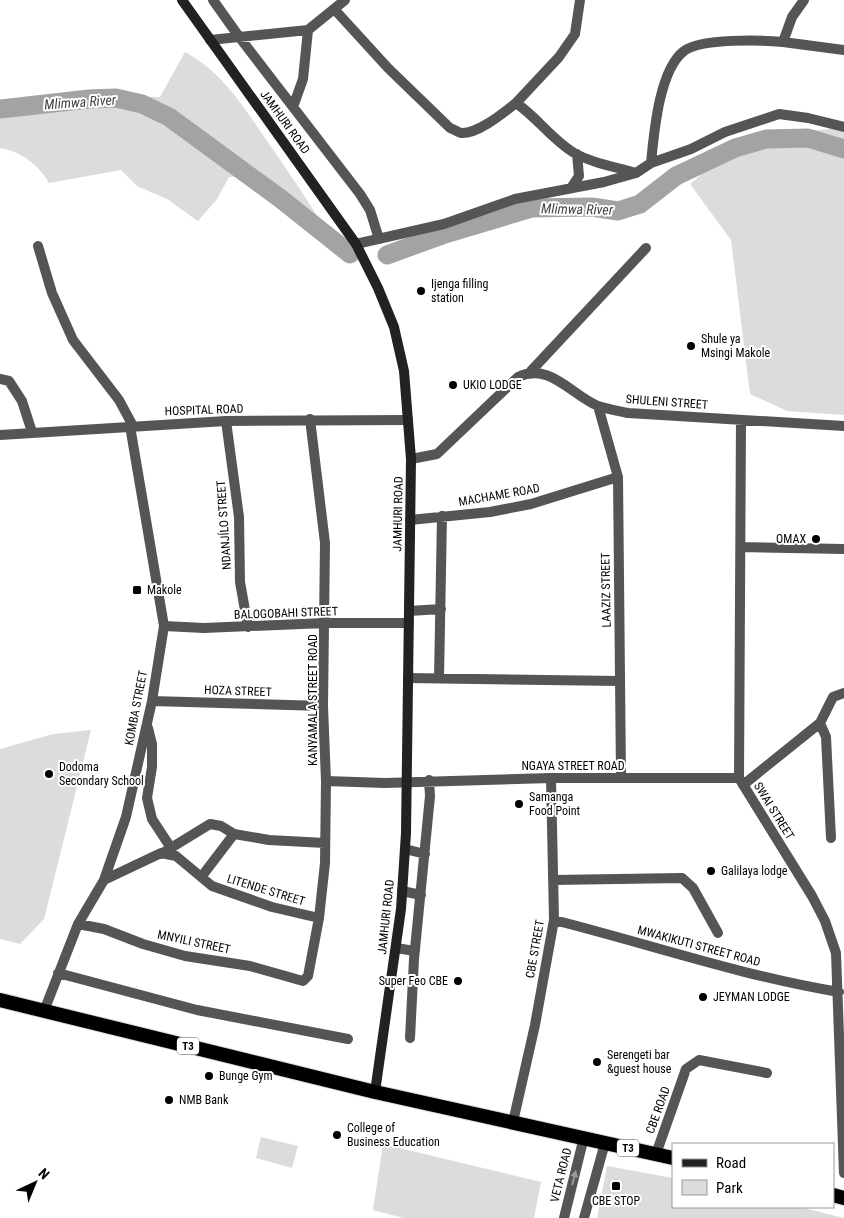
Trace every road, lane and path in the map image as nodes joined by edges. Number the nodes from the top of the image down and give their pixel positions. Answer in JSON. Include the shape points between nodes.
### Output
{"nodes":[{"id":1,"x":182,"y":0,"type":"edge"},
{"id":2,"x":213,"y":0,"type":"edge"},
{"id":3,"x":346,"y":0,"type":"edge"},
{"id":4,"x":580,"y":0,"type":"edge"},
{"id":5,"x":804,"y":0,"type":"edge"},
{"id":6,"x":335,"y":10,"type":"junction"},
{"id":7,"x":308,"y":30,"type":"junction"},
{"id":8,"x":240,"y":38,"type":"junction"},
{"id":9,"x":210,"y":40,"type":"junction"},
{"id":10,"x":783,"y":42,"type":"junction"},
{"id":11,"x":844,"y":50,"type":"edge"},
{"id":12,"x":516,"y":103,"type":"junction"},
{"id":13,"x":293,"y":108,"type":"junction"},
{"id":14,"x":844,"y":127,"type":"edge"},
{"id":15,"x":577,"y":154,"type":"junction"},
{"id":16,"x":651,"y":163,"type":"junction"},
{"id":17,"x":636,"y":173,"type":"junction"},
{"id":18,"x":571,"y":188,"type":"junction"},
{"id":19,"x":378,"y":239,"type":"junction"},
{"id":20,"x":356,"y":244,"type":"junction"},
{"id":21,"x":38,"y":246,"type":"dead end"},
{"id":22,"x":646,"y":248,"type":"dead end"},
{"id":23,"x":531,"y":371,"type":"junction"},
{"id":24,"x":0,"y":379,"type":"edge"},
{"id":25,"x":598,"y":406,"type":"junction"},
{"id":26,"x":310,"y":419,"type":"junction"},
{"id":27,"x":408,"y":420,"type":"junction"},
{"id":28,"x":740,"y":420,"type":"junction"},
{"id":29,"x":226,"y":421,"type":"junction"},
{"id":30,"x":131,"y":426,"type":"junction"},
{"id":31,"x":844,"y":426,"type":"edge"},
{"id":32,"x":32,"y":432,"type":"junction"},
{"id":33,"x":0,"y":435,"type":"edge"},
{"id":34,"x":411,"y":459,"type":"junction"},
{"id":35,"x":618,"y":476,"type":"junction"},
{"id":36,"x":442,"y":516,"type":"junction"},
{"id":37,"x":410,"y":520,"type":"junction"},
{"id":38,"x":742,"y":547,"type":"junction"},
{"id":39,"x":844,"y":550,"type":"edge"},
{"id":40,"x":440,"y":609,"type":"junction"},
{"id":41,"x":409,"y":611,"type":"junction"},
{"id":42,"x":409,"y":622,"type":"junction"},
{"id":43,"x":325,"y":623,"type":"junction"},
{"id":44,"x":164,"y":626,"type":"junction"},
{"id":45,"x":248,"y":627,"type":"junction"},
{"id":46,"x":408,"y":678,"type":"junction"},
{"id":47,"x":440,"y":678,"type":"junction"},
{"id":48,"x":620,"y":681,"type":"junction"},
{"id":49,"x":844,"y":692,"type":"edge"},
{"id":50,"x":152,"y":701,"type":"junction"},
{"id":51,"x":323,"y":706,"type":"junction"},
{"id":52,"x":820,"y":723,"type":"junction"},
{"id":53,"x":147,"y":724,"type":"junction"},
{"id":54,"x":551,"y":778,"type":"junction"},
{"id":55,"x":621,"y":778,"type":"junction"},
{"id":56,"x":429,"y":780,"type":"junction"},
{"id":57,"x":326,"y":781,"type":"junction"},
{"id":58,"x":408,"y":781,"type":"junction"},
{"id":59,"x":741,"y":782,"type":"junction"},
{"id":60,"x":234,"y":834,"type":"junction"},
{"id":61,"x":832,"y":838,"type":"dead end"},
{"id":62,"x":325,"y":843,"type":"junction"},
{"id":63,"x":171,"y":848,"type":"junction"},
{"id":64,"x":405,"y":849,"type":"junction"},
{"id":65,"x":161,"y":854,"type":"junction"},
{"id":66,"x":425,"y":854,"type":"junction"},
{"id":67,"x":202,"y":876,"type":"junction"},
{"id":68,"x":104,"y":880,"type":"junction"},
{"id":69,"x":553,"y":880,"type":"junction"},
{"id":70,"x":402,"y":891,"type":"junction"},
{"id":71,"x":421,"y":895,"type":"junction"},
{"id":72,"x":319,"y":918,"type":"junction"},
{"id":73,"x":554,"y":920,"type":"junction"},
{"id":74,"x":78,"y":924,"type":"junction"},
{"id":75,"x":718,"y":933,"type":"dead end"},
{"id":76,"x":396,"y":948,"type":"junction"},
{"id":77,"x":415,"y":952,"type":"junction"},
{"id":78,"x":58,"y":973,"type":"junction"},
{"id":79,"x":306,"y":980,"type":"joint"},
{"id":80,"x":839,"y":992,"type":"junction"},
{"id":81,"x":0,"y":1000,"type":"edge"},
{"id":82,"x":44,"y":1011,"type":"junction"},
{"id":83,"x":410,"y":1038,"type":"dead end"},
{"id":84,"x":348,"y":1039,"type":"dead end"},
{"id":85,"x":767,"y":1074,"type":"dead end"},
{"id":86,"x":375,"y":1092,"type":"junction"},
{"id":87,"x":843,"y":1098,"type":"edge"},
{"id":88,"x":513,"y":1122,"type":"junction"},
{"id":89,"x":584,"y":1137,"type":"junction"},
{"id":90,"x":606,"y":1142,"type":"junction"},
{"id":91,"x":656,"y":1154,"type":"junction"},
{"id":92,"x":672,"y":1158,"type":"edge"},
{"id":93,"x":844,"y":1173,"type":"edge"},
{"id":94,"x":564,"y":1218,"type":"edge"},
{"id":95,"x":584,"y":1218,"type":"edge"}],
"edges":[{"from":1,"to":9,"type":"main road","name":"JAMHURI ROAD"},
{"from":2,"to":8,"type":"street"},
{"from":3,"to":6,"type":"street"},
{"from":4,"to":12,"type":"street","via":[[576,34]]},
{"from":5,"to":10,"type":"street","via":[[792,17]]},
{"from":6,"to":7,"type":"street"},
{"from":6,"to":12,"type":"street","via":[[388,68],[450,128],[461,133],[469,131],[489,123]]},
{"from":7,"to":8,"type":"street"},
{"from":7,"to":13,"type":"street","via":[[303,79]]},
{"from":8,"to":9,"type":"street"},
{"from":8,"to":13,"type":"street"},
{"from":9,"to":20,"type":"main road","name":"JAMHURI ROAD"},
{"from":10,"to":11,"type":"street"},
{"from":10,"to":16,"type":"street","via":[[710,44],[684,52],[675,61],[664,88]]},
{"from":12,"to":15,"type":"street"},
{"from":13,"to":19,"type":"street","via":[[360,194],[370,210]]},
{"from":14,"to":16,"type":"street","via":[[779,114]]},
{"from":15,"to":17,"type":"street"},
{"from":15,"to":18,"type":"street","via":[[579,176]]},
{"from":16,"to":17,"type":"street"},
{"from":17,"to":18,"type":"street"},
{"from":18,"to":19,"type":"street","via":[[515,199],[444,224]]},
{"from":19,"to":20,"type":"street"},
{"from":20,"to":27,"type":"main road","name":"JAMHURI ROAD","via":[[394,327],[404,371]]},
{"from":21,"to":30,"type":"street","name":"KOMBA STREET","via":[[52,293],[73,340],[119,400]]},
{"from":22,"to":23,"type":"street"},
{"from":23,"to":25,"type":"street","name":"SHULENI STREET","via":[[543,372]]},
{"from":23,"to":34,"type":"street","via":[[518,376],[437,454]]},
{"from":24,"to":32,"type":"street","via":[[8,381],[22,400]]},
{"from":25,"to":28,"type":"street","name":"SHULENI STREET","via":[[628,413]]},
{"from":25,"to":35,"type":"street","name":"LAAZIZ STREET"},
{"from":26,"to":27,"type":"street","name":"HOSPITAL ROAD"},
{"from":26,"to":29,"type":"street","name":"HOSPITAL ROAD"},
{"from":26,"to":43,"type":"street","name":"KANYAMALA STREET ROAD","via":[[325,543]]},
{"from":27,"to":34,"type":"main road","name":"JAMHURI ROAD"},
{"from":28,"to":31,"type":"street","name":"SHULENI STREET"},
{"from":28,"to":38,"type":"street","name":"SWAI STREET"},
{"from":29,"to":30,"type":"street","name":"HOSPITAL ROAD"},
{"from":29,"to":45,"type":"street","name":"NDANJÍLO STREET","via":[[239,518],[240,582]]},
{"from":30,"to":32,"type":"street","name":"HOSPITAL ROAD"},
{"from":30,"to":44,"type":"street","name":"KOMBA STREET"},
{"from":32,"to":33,"type":"street","name":"HOSPITAL ROAD"},
{"from":34,"to":37,"type":"main road","name":"JAMHURI ROAD"},
{"from":35,"to":36,"type":"street","name":"MACHAME ROAD","via":[[531,504]]},
{"from":35,"to":48,"type":"street","name":"LAAZIZ STREET"},
{"from":36,"to":37,"type":"street","name":"MACHAME ROAD"},
{"from":36,"to":40,"type":"street"},
{"from":37,"to":41,"type":"main road","name":"JAMHURI ROAD"},
{"from":38,"to":39,"type":"street"},
{"from":38,"to":59,"type":"street","name":"SWAI STREET"},
{"from":40,"to":41,"type":"street"},
{"from":40,"to":47,"type":"street"},
{"from":41,"to":42,"type":"main road","name":"JAMHURI ROAD"},
{"from":42,"to":43,"type":"street","name":"BALOGOBAHI STREET"},
{"from":42,"to":46,"type":"main road","name":"JAMHURI ROAD"},
{"from":43,"to":45,"type":"street","name":"BALOGOBAHI STREET"},
{"from":43,"to":51,"type":"street","name":"KANYAMALA STREET ROAD"},
{"from":44,"to":45,"type":"street","name":"BALOGOBAHI STREET"},
{"from":44,"to":50,"type":"street","name":"KOMBA STREET"},
{"from":46,"to":47,"type":"street"},
{"from":46,"to":58,"type":"main road","name":"JAMHURI ROAD"},
{"from":47,"to":48,"type":"street"},
{"from":48,"to":55,"type":"street","name":"LAAZIZ STREET"},
{"from":49,"to":52,"type":"street","via":[[833,697]]},
{"from":50,"to":51,"type":"street","name":"HOZA STREET"},
{"from":50,"to":53,"type":"street","name":"KOMBA STREET"},
{"from":51,"to":57,"type":"street","name":"KANYAMALA STREET ROAD"},
{"from":52,"to":59,"type":"street"},
{"from":52,"to":61,"type":"street","via":[[826,737]]},
{"from":53,"to":63,"type":"street","via":[[152,744],[152,767],[147,798],[152,819]]},
{"from":53,"to":68,"type":"street","name":"KOMBA STREET","via":[[126,817]]},
{"from":54,"to":55,"type":"street","name":"NGAYA STREET ROAD"},
{"from":54,"to":56,"type":"street","name":"NGAYA STREET ROAD"},
{"from":54,"to":69,"type":"street","name":"CBE STREET"},
{"from":55,"to":59,"type":"street","name":"NGAYA STREET ROAD"},
{"from":56,"to":58,"type":"street","name":"NGAYA STREET ROAD"},
{"from":56,"to":66,"type":"street"},
{"from":57,"to":58,"type":"street","name":"NGAYA STREET ROAD"},
{"from":57,"to":62,"type":"street","name":"KANYAMALA STREET ROAD"},
{"from":58,"to":64,"type":"main road","name":"JAMHURI ROAD"},
{"from":59,"to":80,"type":"street","name":"SWAI STREET","via":[[825,921],[836,953]]},
{"from":60,"to":62,"type":"street","via":[[269,840]]},
{"from":60,"to":63,"type":"street","via":[[210,824]]},
{"from":60,"to":67,"type":"street"},
{"from":62,"to":72,"type":"street","name":"KANYAMALA STREET ROAD"},
{"from":63,"to":65,"type":"street"},
{"from":64,"to":66,"type":"street"},
{"from":64,"to":70,"type":"main road","name":"JAMHURI ROAD"},
{"from":65,"to":67,"type":"street","name":"LITENDE STREET","via":[[176,856]]},
{"from":65,"to":68,"type":"street"},
{"from":66,"to":71,"type":"street"},
{"from":67,"to":72,"type":"street","name":"LITENDE STREET","via":[[212,886],[272,907]]},
{"from":68,"to":74,"type":"street","name":"KOMBA STREET"},
{"from":69,"to":73,"type":"street","name":"CBE STREET"},
{"from":69,"to":75,"type":"street","via":[[682,878],[692,888]]},
{"from":70,"to":71,"type":"street"},
{"from":70,"to":76,"type":"main road","name":"JAMHURI ROAD"},
{"from":71,"to":77,"type":"street"},
{"from":72,"to":79,"type":"street","name":"KANYAMALA STREET ROAD"},
{"from":73,"to":80,"type":"street","name":"MWAKIKUTI STREET ROAD","via":[[722,966]]},
{"from":73,"to":88,"type":"street","name":"CBE STREET"},
{"from":74,"to":78,"type":"street","name":"KOMBA STREET"},
{"from":74,"to":79,"type":"street","name":"MNYILI STREET","via":[[104,929],[185,956],[250,966]]},
{"from":76,"to":77,"type":"street"},
{"from":76,"to":86,"type":"main road","name":"JAMHURI ROAD"},
{"from":77,"to":83,"type":"street"},
{"from":78,"to":82,"type":"street","name":"KOMBA STREET"},
{"from":78,"to":84,"type":"street","via":[[197,1010]]},
{"from":80,"to":87,"type":"street","name":"SWAI STREET"},
{"from":81,"to":82,"type":"highway","number":"T3"},
{"from":82,"to":86,"type":"highway","number":"T3"},
{"from":85,"to":91,"type":"street","name":"CBE ROAD","via":[[699,1060],[692,1064],[686,1069]]},
{"from":86,"to":88,"type":"highway","number":"T3"},
{"from":87,"to":93,"type":"street","name":"SWAI STREET"},
{"from":88,"to":89,"type":"highway","number":"T3"},
{"from":89,"to":90,"type":"highway","number":"T3"},
{"from":94,"to":89,"type":"street","name":"VETA ROAD","one_way":true},
{"from":90,"to":91,"type":"highway","number":"T3"},
{"from":90,"to":95,"type":"street"},
{"from":91,"to":92,"type":"highway","number":"T3"}]}
